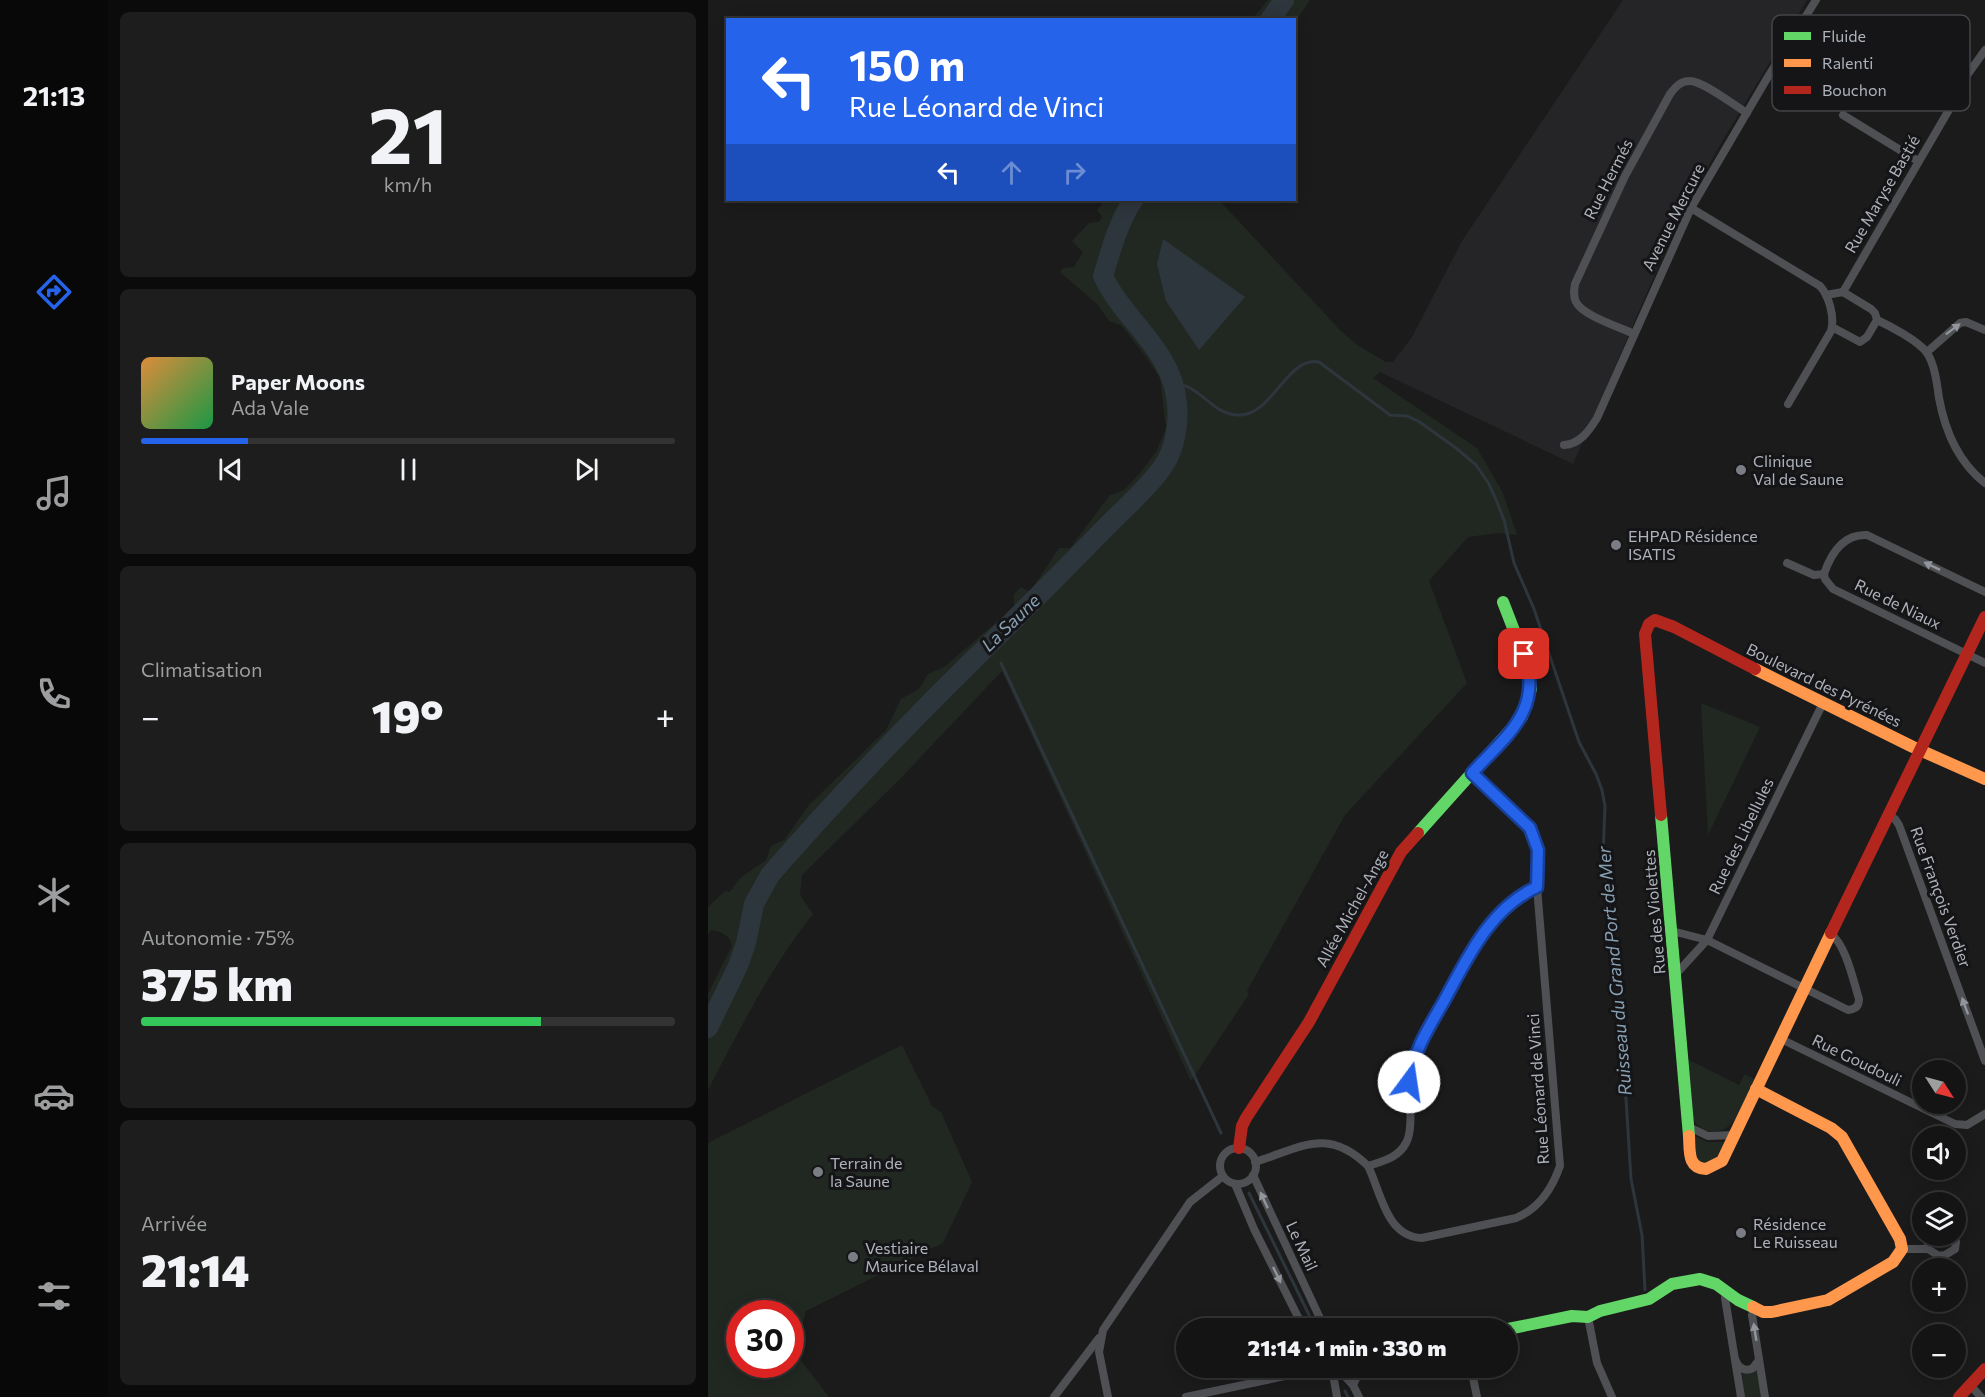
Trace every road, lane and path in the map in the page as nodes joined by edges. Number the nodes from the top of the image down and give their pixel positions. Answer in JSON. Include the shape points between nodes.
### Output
{"nodes":[{"id":1,"x":1816,"y":0,"type":"edge"},
{"id":2,"x":1807,"y":15,"type":"edge"},
{"id":3,"x":1985,"y":51,"type":"edge"},
{"id":4,"x":1970,"y":71,"type":"edge"},
{"id":5,"x":1772,"y":72,"type":"edge"},
{"id":6,"x":1948,"y":111,"type":"edge"},
{"id":7,"x":1747,"y":113,"type":"junction"},
{"id":8,"x":1843,"y":115,"type":"dead end"},
{"id":9,"x":1918,"y":161,"type":"junction"},
{"id":10,"x":1691,"y":208,"type":"junction"},
{"id":11,"x":1843,"y":292,"type":"junction"},
{"id":12,"x":1826,"y":295,"type":"junction"},
{"id":13,"x":1877,"y":320,"type":"junction"},
{"id":14,"x":1832,"y":327,"type":"junction"},
{"id":15,"x":1985,"y":330,"type":"edge"},
{"id":16,"x":1634,"y":333,"type":"junction"},
{"id":17,"x":1926,"y":352,"type":"junction"},
{"id":18,"x":1788,"y":404,"type":"dead end"},
{"id":19,"x":1564,"y":445,"type":"dead end"},
{"id":20,"x":1985,"y":483,"type":"edge"},
{"id":21,"x":1787,"y":563,"type":"dead end"},
{"id":22,"x":1824,"y":574,"type":"junction"},
{"id":23,"x":1985,"y":592,"type":"edge"},
{"id":24,"x":1503,"y":602,"type":"dead end"},
{"id":25,"x":1985,"y":617,"type":"edge"},
{"id":26,"x":1650,"y":624,"type":"joint"},
{"id":27,"x":1967,"y":655,"type":"junction"},
{"id":28,"x":1985,"y":663,"type":"edge"},
{"id":29,"x":1823,"y":703,"type":"junction"},
{"id":30,"x":1920,"y":750,"type":"junction"},
{"id":31,"x":1472,"y":773,"type":"junction"},
{"id":32,"x":1985,"y":779,"type":"edge"},
{"id":33,"x":1889,"y":815,"type":"junction"},
{"id":34,"x":1537,"y":887,"type":"junction"},
{"id":35,"x":1672,"y":931,"type":"junction"},
{"id":36,"x":1831,"y":935,"type":"junction"},
{"id":37,"x":1707,"y":940,"type":"junction"},
{"id":38,"x":1676,"y":974,"type":"junction"},
{"id":39,"x":1805,"y":989,"type":"junction"},
{"id":40,"x":1781,"y":1039,"type":"junction"},
{"id":41,"x":1985,"y":1060,"type":"edge"},
{"id":42,"x":1756,"y":1089,"type":"junction"},
{"id":43,"x":1985,"y":1114,"type":"edge"},
{"id":44,"x":1689,"y":1127,"type":"junction"},
{"id":45,"x":1735,"y":1135,"type":"junction"},
{"id":46,"x":1239,"y":1148,"type":"junction"},
{"id":47,"x":1255,"y":1162,"type":"junction"},
{"id":48,"x":1368,"y":1166,"type":"junction"},
{"id":49,"x":1253,"y":1175,"type":"junction"},
{"id":50,"x":1223,"y":1176,"type":"junction"},
{"id":51,"x":1235,"y":1184,"type":"junction"},
{"id":52,"x":1955,"y":1246,"type":"edge"},
{"id":53,"x":1928,"y":1249,"type":"joint"},
{"id":54,"x":1902,"y":1250,"type":"junction"},
{"id":55,"x":1726,"y":1292,"type":"junction"},
{"id":56,"x":1754,"y":1309,"type":"junction"},
{"id":57,"x":1588,"y":1317,"type":"junction"},
{"id":58,"x":1298,"y":1318,"type":"edge"},
{"id":59,"x":1320,"y":1318,"type":"edge"},
{"id":60,"x":1518,"y":1327,"type":"edge"},
{"id":61,"x":1101,"y":1335,"type":"junction"},
{"id":62,"x":1759,"y":1359,"type":"junction"},
{"id":63,"x":1736,"y":1361,"type":"junction"},
{"id":64,"x":1985,"y":1369,"type":"edge"},
{"id":65,"x":1268,"y":1378,"type":"edge"},
{"id":66,"x":1334,"y":1378,"type":"edge"},
{"id":67,"x":1344,"y":1378,"type":"edge"},
{"id":68,"x":1356,"y":1378,"type":"edge"},
{"id":69,"x":1473,"y":1378,"type":"edge"},
{"id":70,"x":1353,"y":1385,"type":"junction"},
{"id":71,"x":1970,"y":1385,"type":"junction"},
{"id":72,"x":1054,"y":1397,"type":"edge"},
{"id":73,"x":1108,"y":1397,"type":"edge"},
{"id":74,"x":1186,"y":1397,"type":"edge"},
{"id":75,"x":1338,"y":1397,"type":"edge"},
{"id":76,"x":1359,"y":1397,"type":"edge"},
{"id":77,"x":1477,"y":1397,"type":"edge"},
{"id":78,"x":1612,"y":1397,"type":"edge"},
{"id":79,"x":1741,"y":1397,"type":"edge"},
{"id":80,"x":1765,"y":1397,"type":"edge"},
{"id":81,"x":1959,"y":1397,"type":"edge"},
{"id":82,"x":1981,"y":1397,"type":"edge"}],
"edges":[{"from":1,"to":2,"type":"street","name":"Avenue Mercure"},
{"from":3,"to":4,"type":"street","name":"Rue Maryse Bastié"},
{"from":5,"to":7,"type":"street","name":"Avenue Mercure"},
{"from":6,"to":9,"type":"street","name":"Rue Maryse Bastié"},
{"from":7,"to":10,"type":"street","name":"Avenue Mercure"},
{"from":7,"to":16,"type":"street","name":"Rue Hermés","via":[[1701,84],[1688,81],[1676,86],[1620,186],[1573,292],[1574,300],[1584,311]]},
{"from":8,"to":9,"type":"street"},
{"from":9,"to":11,"type":"street","name":"Rue Maryse Bastié"},
{"from":10,"to":12,"type":"street","via":[[1820,286]]},
{"from":10,"to":16,"type":"street","name":"Avenue Mercure"},
{"from":11,"to":12,"type":"street"},
{"from":11,"to":13,"type":"street","via":[[1871,309]]},
{"from":12,"to":14,"type":"street"},
{"from":13,"to":14,"type":"street","via":[[1867,338],[1860,342]]},
{"from":13,"to":17,"type":"street"},
{"from":14,"to":18,"type":"street"},
{"from":17,"to":15,"type":"street","one_way":true,"via":[[1960,323]]},
{"from":16,"to":19,"type":"street","name":"Avenue Mercure","via":[[1591,429],[1571,445]]},
{"from":17,"to":20,"type":"street","via":[[1948,434],[1970,470]]},
{"from":21,"to":22,"type":"street","via":[[1814,575]]},
{"from":23,"to":22,"type":"street","one_way":true,"via":[[1867,535],[1851,536],[1841,543]]},
{"from":22,"to":27,"type":"street","name":"Rue de Niaux","via":[[1833,589]]},
{"from":24,"to":31,"type":"street","name":"Allée Michel-Ange","via":[[1527,664],[1531,689],[1522,717]]},
{"from":25,"to":27,"type":"street"},
{"from":26,"to":29,"type":"street","name":"Boulevard des Pyrénées","via":[[1655,620],[1674,627]]},
{"from":26,"to":35,"type":"street","name":"Rue des Violettes","via":[[1645,634]]},
{"from":27,"to":28,"type":"street","name":"Rue de Niaux"},
{"from":27,"to":30,"type":"street"},
{"from":29,"to":30,"type":"street","name":"Boulevard des Pyrénées"},
{"from":29,"to":37,"type":"street","name":"Rue des Libellules"},
{"from":30,"to":32,"type":"street","name":"Boulevard des Pyrénées"},
{"from":30,"to":33,"type":"street"},
{"from":31,"to":34,"type":"street","name":"Rue Léonard de Vinci","via":[[1530,828],[1538,850]]},
{"from":31,"to":46,"type":"street","name":"Allée Michel-Ange","via":[[1401,852],[1309,1022],[1246,1118]]},
{"from":33,"to":36,"type":"street"},
{"from":41,"to":33,"type":"street","name":"Rue François Verdier","one_way":true,"via":[[1899,825]]},
{"from":34,"to":48,"type":"street","via":[[1508,905],[1464,963],[1415,1055],[1409,1082],[1409,1137],[1395,1156]]},
{"from":34,"to":48,"type":"street","name":"Rue Léonard de Vinci","via":[[1560,1160],[1558,1172],[1544,1196],[1516,1218],[1415,1238],[1402,1233],[1394,1224]]},
{"from":35,"to":37,"type":"street"},
{"from":35,"to":38,"type":"street","name":"Rue des Violettes"},
{"from":36,"to":39,"type":"street"},
{"from":36,"to":39,"type":"street","via":[[1841,946],[1859,1004],[1848,1010]]},
{"from":37,"to":38,"type":"street","name":"Rue des Libellules"},
{"from":37,"to":39,"type":"street"},
{"from":38,"to":44,"type":"street","name":"Rue des Violettes"},
{"from":39,"to":40,"type":"street"},
{"from":40,"to":42,"type":"street"},
{"from":40,"to":43,"type":"street","name":"Rue Goudouli","via":[[1955,1124],[1967,1125]]},
{"from":42,"to":45,"type":"street"},
{"from":42,"to":54,"type":"street","via":[[1838,1133],[1900,1239]]},
{"from":44,"to":45,"type":"street","via":[[1708,1136]]},
{"from":44,"to":45,"type":"street","name":"Rue des Violettes","via":[[1691,1162],[1699,1170],[1722,1161]]},
{"from":46,"to":47,"type":"street","via":[[1250,1152]]},
{"from":46,"to":50,"type":"street","via":[[1222,1157]]},
{"from":47,"to":48,"type":"street","via":[[1307,1143],[1323,1142],[1341,1146]]},
{"from":47,"to":49,"type":"street"},
{"from":49,"to":51,"type":"street"},
{"from":59,"to":49,"type":"street","name":"Le Mail","one_way":true},
{"from":50,"to":51,"type":"street"},
{"from":50,"to":61,"type":"street","via":[[1190,1202]]},
{"from":51,"to":58,"type":"street","one_way":true},
{"from":52,"to":53,"type":"street","via":[[1939,1256]]},
{"from":53,"to":54,"type":"street"},
{"from":54,"to":56,"type":"street","via":[[1893,1262],[1828,1300],[1772,1312]]},
{"from":55,"to":56,"type":"street"},
{"from":55,"to":57,"type":"street","via":[[1707,1280],[1672,1284],[1648,1299]]},
{"from":55,"to":63,"type":"street"},
{"from":62,"to":56,"type":"street","one_way":true},
{"from":57,"to":60,"type":"street","via":[[1572,1316]]},
{"from":57,"to":78,"type":"street","via":[[1597,1363]]},
{"from":61,"to":72,"type":"street"},
{"from":61,"to":73,"type":"street","via":[[1100,1361]]},
{"from":62,"to":63,"type":"street","via":[[1754,1368],[1746,1370]]},
{"from":62,"to":80,"type":"street"},
{"from":63,"to":79,"type":"street"},
{"from":64,"to":71,"type":"street"},
{"from":65,"to":74,"type":"street"},
{"from":66,"to":75,"type":"street"},
{"from":67,"to":70,"type":"street"},
{"from":68,"to":70,"type":"street"},
{"from":69,"to":77,"type":"street"},
{"from":70,"to":76,"type":"street"},
{"from":71,"to":81,"type":"street"},
{"from":71,"to":82,"type":"street"}]}
